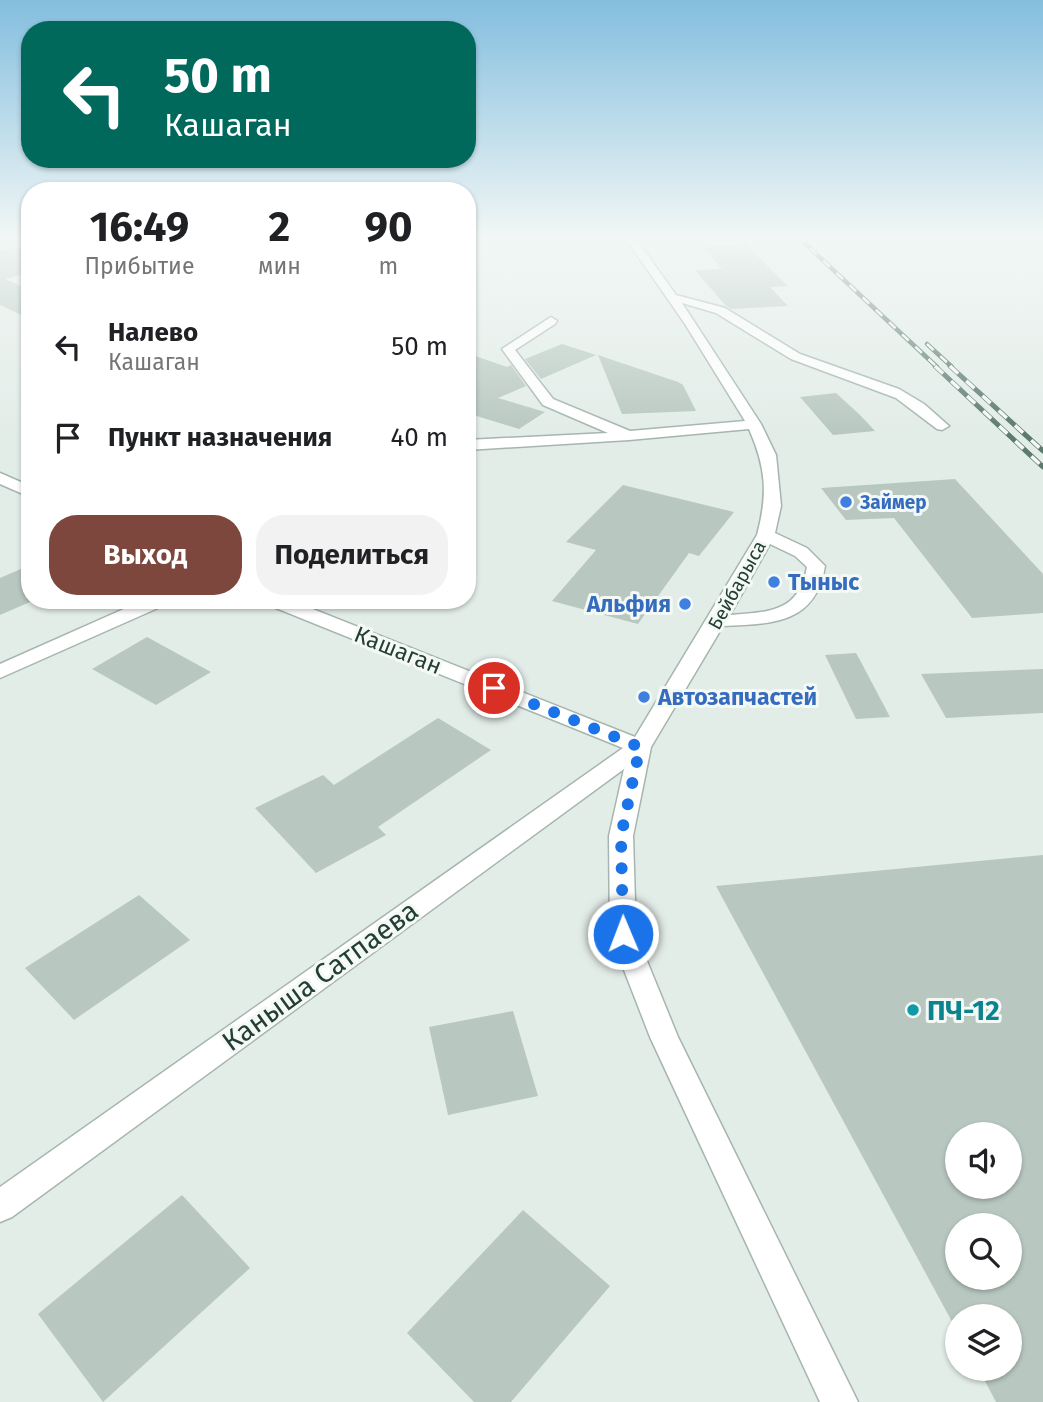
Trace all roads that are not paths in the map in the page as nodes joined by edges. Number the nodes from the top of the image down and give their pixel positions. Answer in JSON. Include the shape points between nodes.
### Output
{"nodes":[{"id":1,"x":675,"y":301,"type":"edge"},
{"id":2,"x":702,"y":301,"type":"edge"},
{"id":3,"x":551,"y":321,"type":"dead end"},
{"id":4,"x":754,"y":424,"type":"junction"},
{"id":5,"x":942,"y":426,"type":"dead end"},
{"id":6,"x":629,"y":436,"type":"junction"},
{"id":7,"x":476,"y":444,"type":"edge"},
{"id":8,"x":0,"y":478,"type":"edge"},
{"id":9,"x":21,"y":488,"type":"edge"},
{"id":10,"x":766,"y":535,"type":"junction"},
{"id":11,"x":140,"y":609,"type":"edge"},
{"id":12,"x":295,"y":609,"type":"edge"},
{"id":13,"x":717,"y":621,"type":"junction"},
{"id":14,"x":0,"y":672,"type":"edge"},
{"id":15,"x":640,"y":747,"type":"junction"},
{"id":16,"x":0,"y":1206,"type":"edge"},
{"id":17,"x":839,"y":1402,"type":"edge"}],
"edges":[{"from":1,"to":4,"type":"street","name":"Бейбарыса"},
{"from":2,"to":5,"type":"street","via":[[733,315],[783,351],[911,401]]},
{"from":3,"to":6,"type":"street","via":[[508,349],[548,402]]},
{"from":4,"to":6,"type":"street"},
{"from":4,"to":10,"type":"street","name":"Бейбарыса","via":[[768,455],[772,480],[773,506]]},
{"from":6,"to":7,"type":"street"},
{"from":8,"to":9,"type":"street"},
{"from":10,"to":13,"type":"street","name":"Бейбарыса"},
{"from":10,"to":13,"type":"street","via":[[801,552],[816,566],[815,586],[798,607],[775,616]]},
{"from":11,"to":14,"type":"street"},
{"from":12,"to":15,"type":"street","name":"Кашаган"},
{"from":13,"to":15,"type":"street","name":"Бейбарыса"},
{"from":15,"to":16,"type":"street","name":"Каныша Сатпаева"},
{"from":15,"to":17,"type":"street","via":[[621,836],[623,934],[663,1037]]}]}
